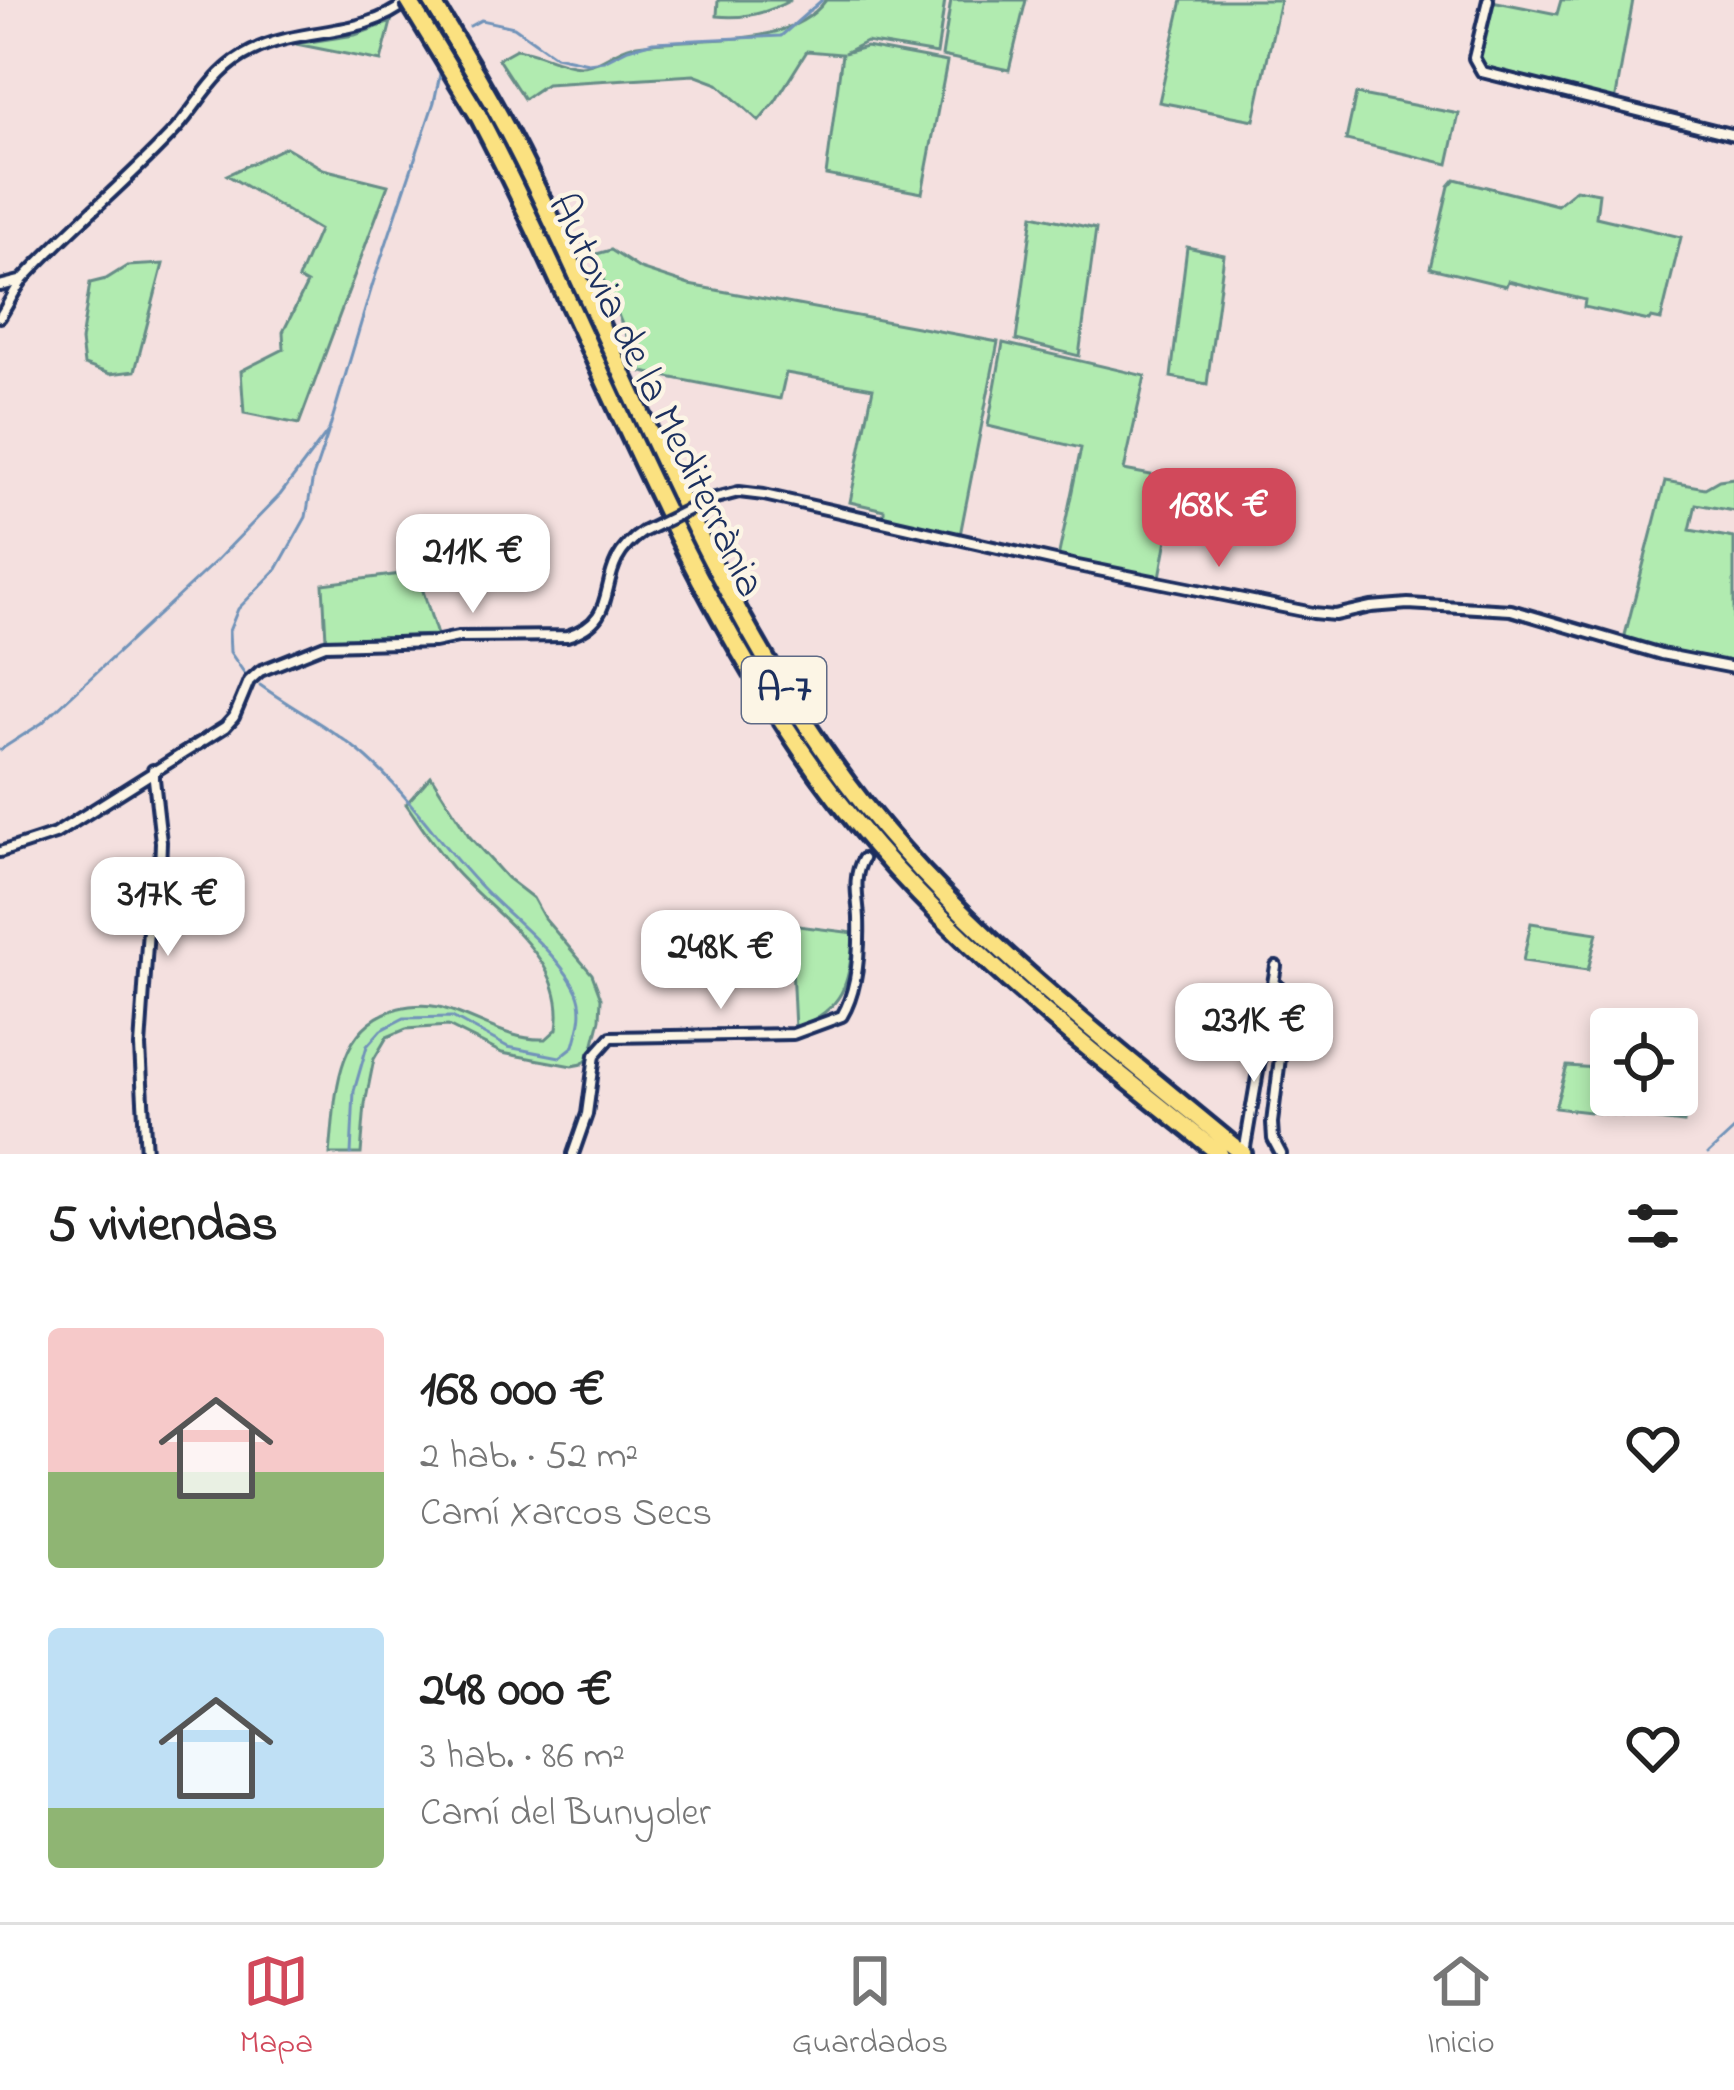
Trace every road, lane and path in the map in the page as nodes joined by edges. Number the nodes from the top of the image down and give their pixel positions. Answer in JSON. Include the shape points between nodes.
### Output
{"nodes":[{"id":1,"x":409,"y":0,"type":"edge"},
{"id":2,"x":431,"y":0,"type":"edge"},
{"id":3,"x":1488,"y":0,"type":"edge"},
{"id":4,"x":1734,"y":135,"type":"edge"},
{"id":5,"x":22,"y":280,"type":"junction"},
{"id":6,"x":0,"y":286,"type":"edge"},
{"id":7,"x":0,"y":317,"type":"edge"},
{"id":8,"x":1734,"y":668,"type":"edge"},
{"id":9,"x":153,"y":770,"type":"junction"},
{"id":10,"x":0,"y":852,"type":"edge"},
{"id":11,"x":863,"y":859,"type":"dead end"},
{"id":12,"x":1276,"y":966,"type":"dead end"},
{"id":13,"x":1273,"y":982,"type":"junction"},
{"id":14,"x":146,"y":1154,"type":"edge"},
{"id":15,"x":573,"y":1154,"type":"edge"},
{"id":16,"x":1220,"y":1154,"type":"edge"},
{"id":17,"x":1244,"y":1154,"type":"edge"},
{"id":18,"x":1281,"y":1154,"type":"edge"}],
"edges":[{"from":1,"to":5,"type":"street","via":[[364,26],[280,39],[230,65]]},
{"from":1,"to":16,"type":"highway","name":"Autovia de la Mediterrània","number":"A-7","bridge":true,"via":[[478,115],[701,583],[821,778],[968,943]]},
{"from":2,"to":17,"type":"highway","name":"Autovia de la Mediterrània","number":"A-7","via":[[528,170],[723,586],[833,764],[980,928]]},
{"from":3,"to":4,"type":"street","via":[[1474,58],[1482,71]]},
{"from":5,"to":6,"type":"street"},
{"from":5,"to":7,"type":"street"},
{"from":8,"to":9,"type":"street","bridge":true,"via":[[1511,610],[1408,604],[1324,614],[739,492],[644,532],[617,554],[602,613],[590,628],[566,636],[325,645],[260,671],[225,727]]},
{"from":9,"to":10,"type":"street","via":[[56,834]]},
{"from":9,"to":14,"type":"street","via":[[161,842],[140,1047]]},
{"from":11,"to":15,"type":"street","via":[[852,993],[842,1016],[793,1034],[605,1040]]},
{"from":12,"to":13,"type":"street"},
{"from":13,"to":17,"type":"street"},
{"from":13,"to":18,"type":"street","via":[[1286,1009],[1272,1123]]}]}
